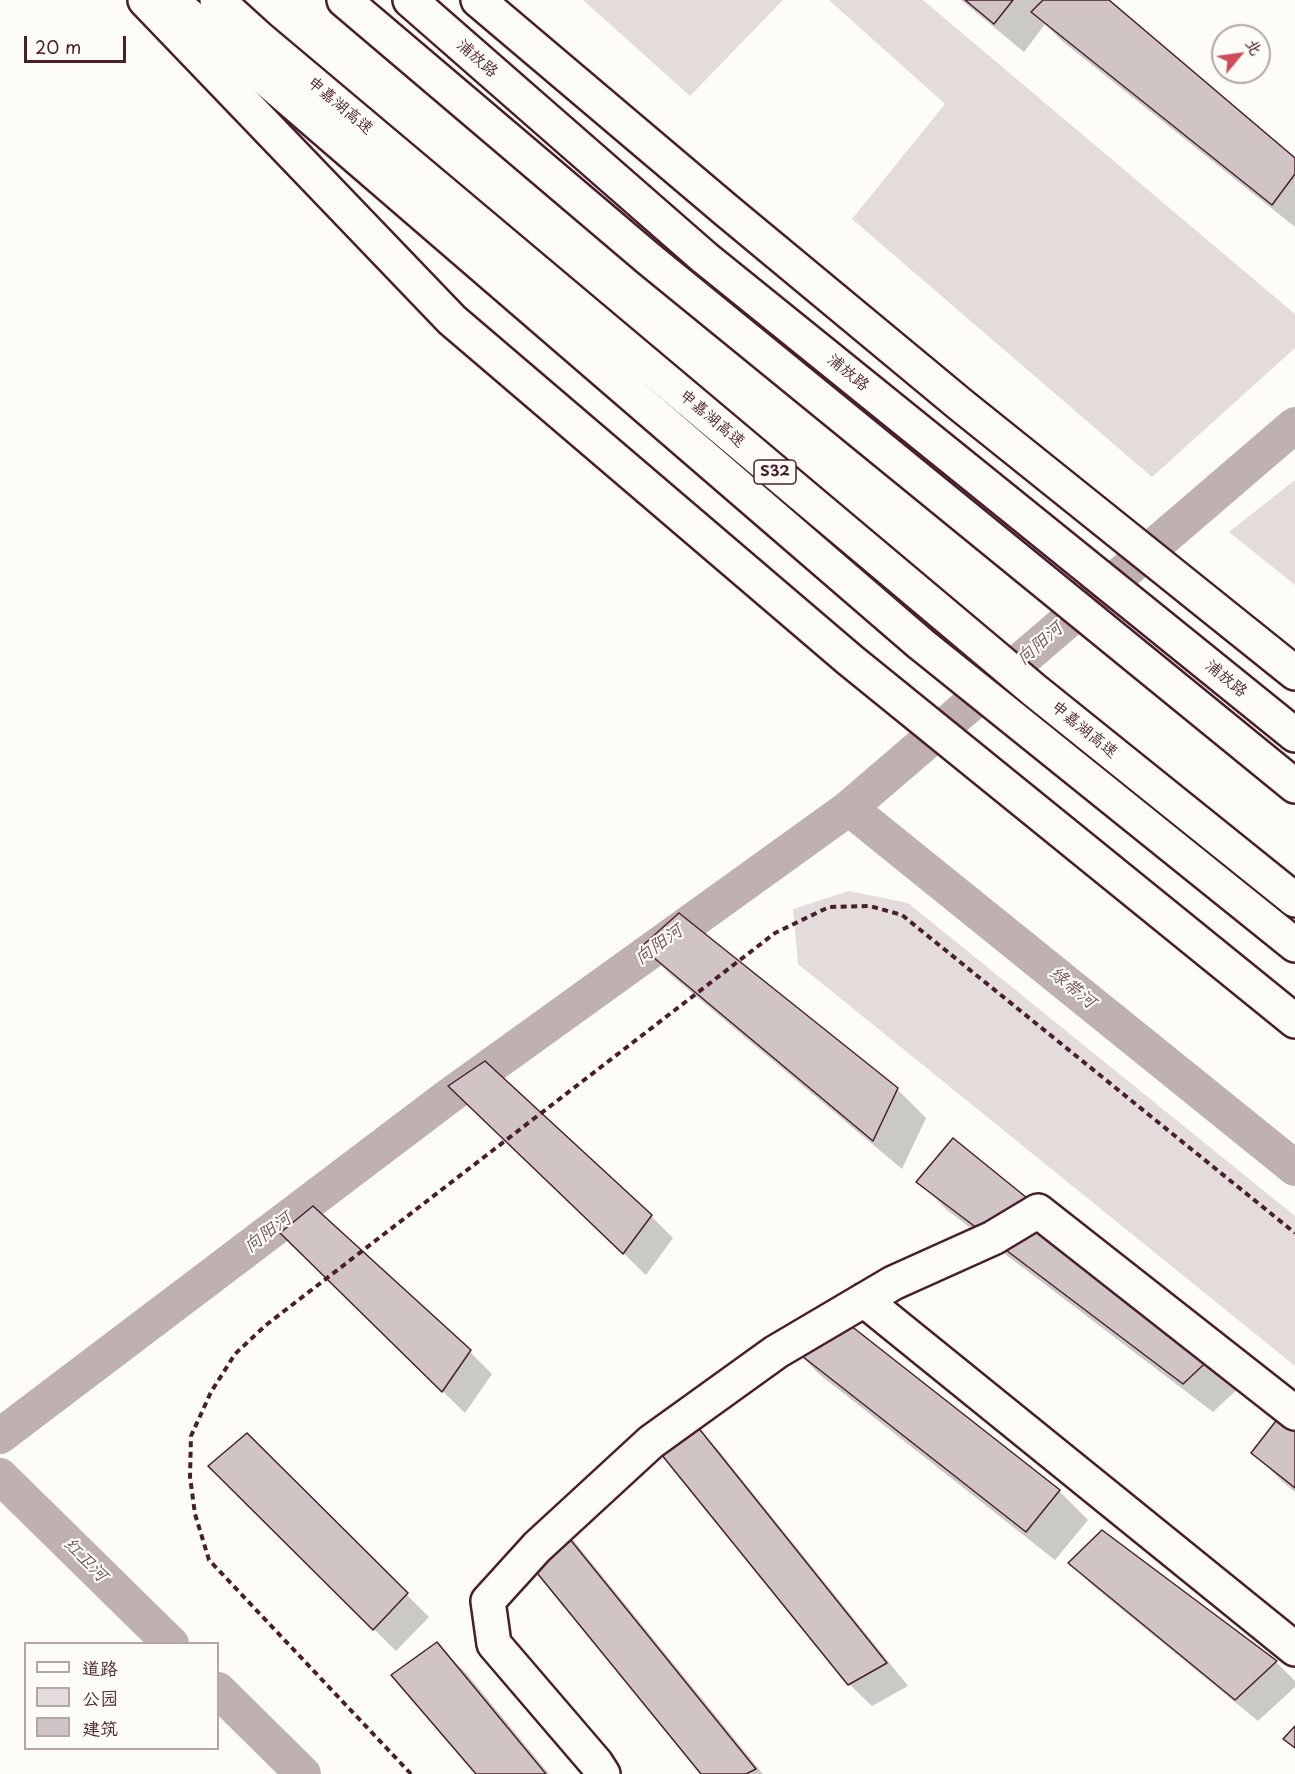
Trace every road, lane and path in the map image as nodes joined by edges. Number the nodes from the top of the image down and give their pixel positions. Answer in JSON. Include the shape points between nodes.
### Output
{"nodes":[{"id":1,"x":145,"y":0,"type":"edge"},
{"id":2,"x":170,"y":0,"type":"edge"},
{"id":3,"x":217,"y":0,"type":"edge"},
{"id":4,"x":344,"y":0,"type":"edge"},
{"id":5,"x":410,"y":0,"type":"edge"},
{"id":6,"x":478,"y":0,"type":"edge"},
{"id":7,"x":1295,"y":673,"type":"edge"},
{"id":8,"x":1295,"y":735,"type":"edge"},
{"id":9,"x":1295,"y":786,"type":"edge"},
{"id":10,"x":1295,"y":900,"type":"edge"},
{"id":11,"x":1295,"y":945,"type":"edge"},
{"id":12,"x":1295,"y":1021,"type":"edge"},
{"id":13,"x":1295,"y":1233,"type":"edge"},
{"id":14,"x":864,"y":1300,"type":"junction"},
{"id":15,"x":1295,"y":1413,"type":"edge"},
{"id":16,"x":1295,"y":1649,"type":"edge"},
{"id":17,"x":411,"y":1774,"type":"edge"},
{"id":18,"x":603,"y":1774,"type":"edge"}],
"edges":[{"from":1,"to":12,"type":"main road","via":[[452,320],[850,660]]},
{"from":2,"to":11,"type":"main road","via":[[921,644]]},
{"from":3,"to":10,"type":"main road","name":"申嘉湖高速","number":"S32","via":[[1034,690]]},
{"from":4,"to":9,"type":"main road","via":[[649,259]]},
{"from":5,"to":8,"type":"main road","name":"浦放路","via":[[705,258]]},
{"from":6,"to":7,"type":"main road","via":[[744,225]]},
{"from":13,"to":17,"type":"path","via":[[902,915],[870,906],[829,907],[775,933],[267,1325],[235,1354],[211,1392],[191,1436],[190,1477],[195,1514],[209,1560]]},
{"from":14,"to":15,"type":"main road","via":[[993,1238],[1038,1211]]},
{"from":14,"to":16,"type":"main road"},
{"from":14,"to":18,"type":"main road","via":[[776,1352],[651,1442],[537,1547],[488,1601],[494,1644]]}]}
